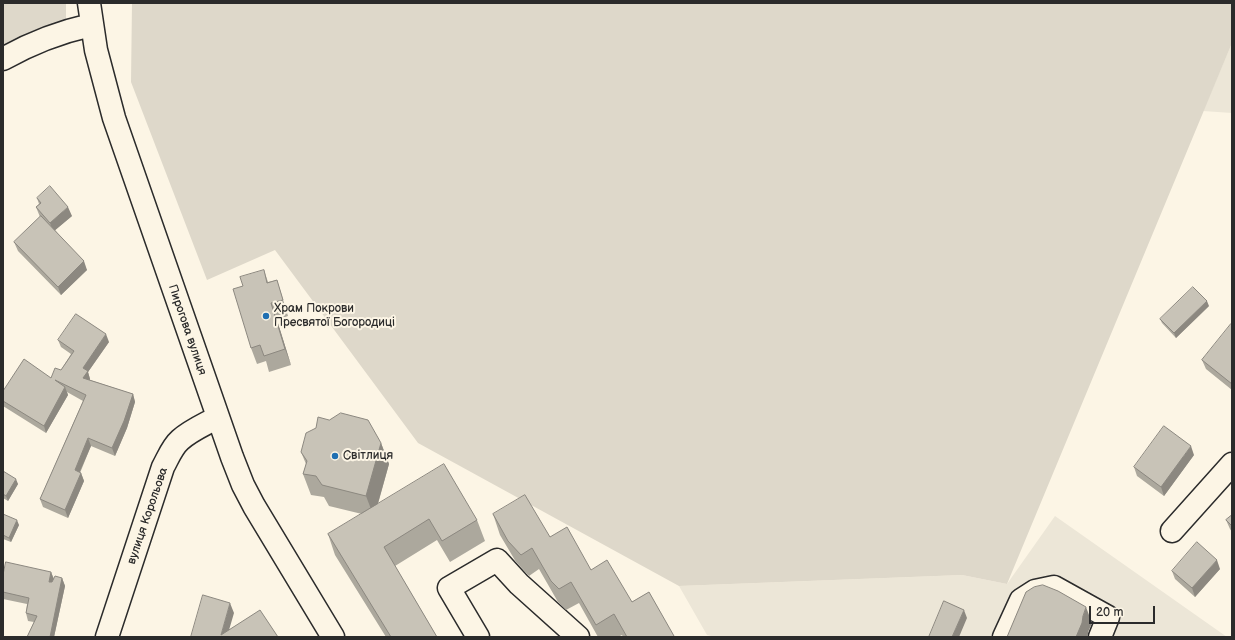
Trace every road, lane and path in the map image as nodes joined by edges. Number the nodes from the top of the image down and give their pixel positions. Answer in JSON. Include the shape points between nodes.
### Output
{"nodes":[{"id":1,"x":89,"y":3,"type":"edge"},
{"id":2,"x":92,"y":25,"type":"junction"},
{"id":3,"x":3,"y":59,"type":"edge"},
{"id":4,"x":218,"y":417,"type":"junction"},
{"id":5,"x":1232,"y":464,"type":"edge"},
{"id":6,"x":1172,"y":531,"type":"dead end"},
{"id":7,"x":107,"y":637,"type":"edge"},
{"id":8,"x":333,"y":637,"type":"edge"},
{"id":9,"x":478,"y":637,"type":"edge"},
{"id":10,"x":578,"y":637,"type":"edge"},
{"id":11,"x":1004,"y":637,"type":"edge"},
{"id":12,"x":1100,"y":637,"type":"edge"}],
"edges":[{"from":1,"to":2,"type":"street","name":"Пирогова вулиця"},
{"from":2,"to":3,"type":"street","via":[[40,40]]},
{"from":2,"to":4,"type":"street","name":"Пирогова вулиця","via":[[114,118]]},
{"from":4,"to":7,"type":"street","name":"вулиця Корольова","via":[[180,440],[168,457]]},
{"from":4,"to":8,"type":"street","name":"Пирогова вулиця","via":[[234,464],[252,501]]},
{"from":5,"to":6,"type":"street"},
{"from":9,"to":10,"type":"street","via":[[449,588],[497,560],[519,584]]},
{"from":11,"to":12,"type":"street","via":[[1021,600],[1035,591],[1054,587],[1108,617]]}]}
